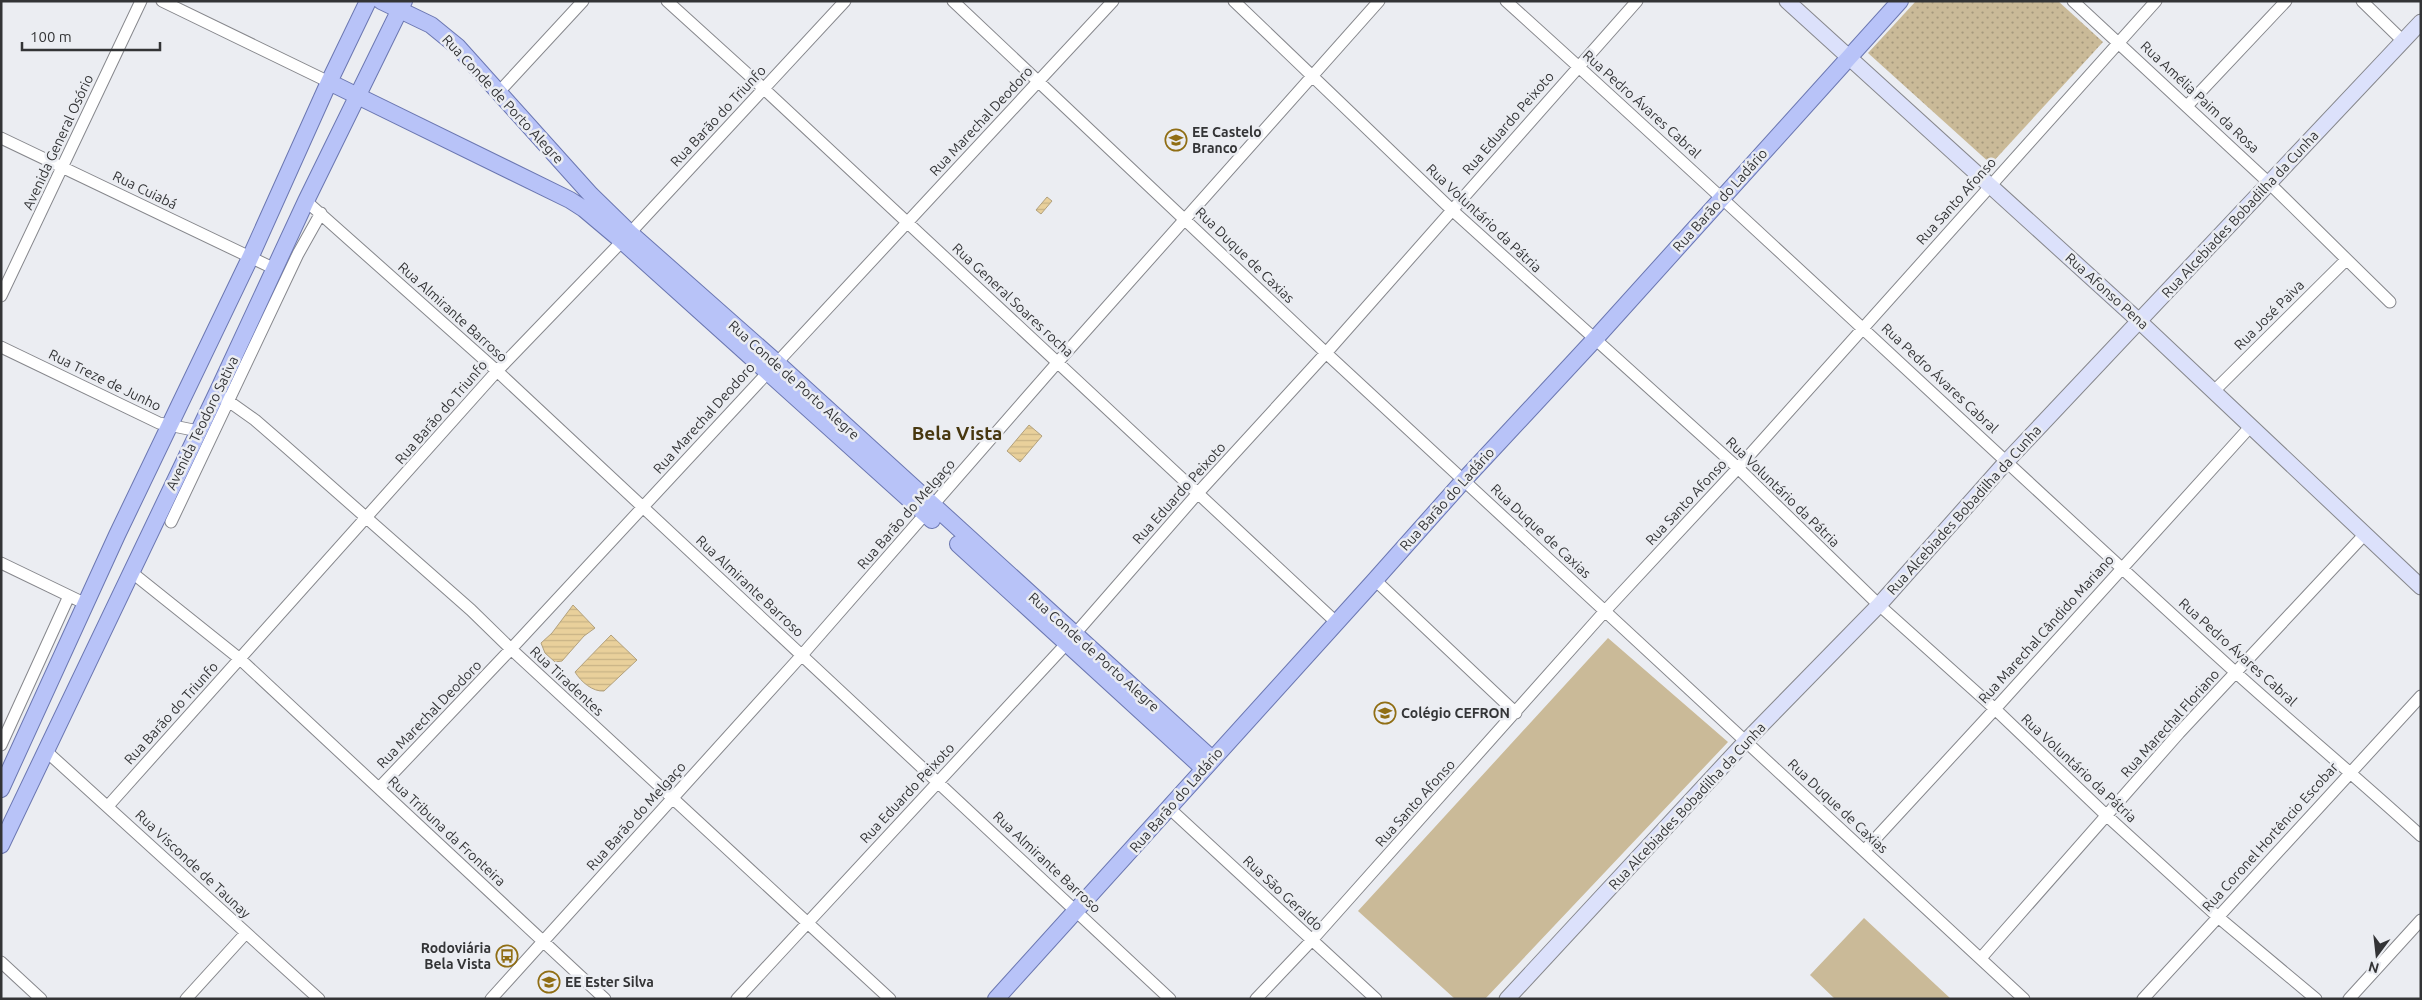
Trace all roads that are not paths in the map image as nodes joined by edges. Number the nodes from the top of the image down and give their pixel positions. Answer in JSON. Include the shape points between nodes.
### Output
{"nodes":[{"id":1,"x":141,"y":1,"type":"edge"},
{"id":2,"x":162,"y":1,"type":"edge"},
{"id":3,"x":368,"y":1,"type":"edge"},
{"id":4,"x":381,"y":1,"type":"edge"},
{"id":5,"x":583,"y":1,"type":"edge"},
{"id":6,"x":667,"y":1,"type":"edge"},
{"id":7,"x":846,"y":1,"type":"edge"},
{"id":8,"x":953,"y":1,"type":"edge"},
{"id":9,"x":1113,"y":1,"type":"edge"},
{"id":10,"x":1234,"y":1,"type":"edge"},
{"id":11,"x":1379,"y":1,"type":"edge"},
{"id":12,"x":1506,"y":1,"type":"edge"},
{"id":13,"x":1637,"y":1,"type":"edge"},
{"id":14,"x":1787,"y":1,"type":"edge"},
{"id":15,"x":1900,"y":1,"type":"edge"},
{"id":16,"x":2073,"y":1,"type":"edge"},
{"id":17,"x":2156,"y":1,"type":"edge"},
{"id":18,"x":2286,"y":1,"type":"edge"},
{"id":19,"x":2362,"y":1,"type":"edge"},
{"id":20,"x":402,"y":5,"type":"edge"},
{"id":21,"x":2421,"y":22,"type":"edge"},
{"id":22,"x":2118,"y":41,"type":"junction"},
{"id":23,"x":2403,"y":41,"type":"junction"},
{"id":24,"x":1850,"y":58,"type":"junction"},
{"id":25,"x":1578,"y":66,"type":"junction"},
{"id":26,"x":1313,"y":77,"type":"junction"},
{"id":27,"x":329,"y":82,"type":"junction"},
{"id":28,"x":1039,"y":82,"type":"junction"},
{"id":29,"x":763,"y":88,"type":"junction"},
{"id":30,"x":498,"y":93,"type":"junction"},
{"id":31,"x":357,"y":94,"type":"junction"},
{"id":32,"x":2187,"y":106,"type":"junction"},
{"id":33,"x":1,"y":138,"type":"edge"},
{"id":34,"x":63,"y":168,"type":"junction"},
{"id":35,"x":2270,"y":183,"type":"junction"},
{"id":36,"x":1990,"y":185,"type":"junction"},
{"id":37,"x":1722,"y":198,"type":"junction"},
{"id":38,"x":306,"y":201,"type":"junction"},
{"id":39,"x":1452,"y":210,"type":"junction"},
{"id":40,"x":320,"y":213,"type":"junction"},
{"id":41,"x":1186,"y":220,"type":"junction"},
{"id":42,"x":907,"y":222,"type":"junction"},
{"id":43,"x":626,"y":237,"type":"junction"},
{"id":44,"x":250,"y":258,"type":"junction"},
{"id":45,"x":2346,"y":260,"type":"junction"},
{"id":46,"x":275,"y":269,"type":"junction"},
{"id":47,"x":1,"y":296,"type":"edge"},
{"id":48,"x":2390,"y":302,"type":"dead end"},
{"id":49,"x":2139,"y":320,"type":"junction"},
{"id":50,"x":1864,"y":327,"type":"junction"},
{"id":51,"x":1595,"y":339,"type":"junction"},
{"id":52,"x":1,"y":347,"type":"edge"},
{"id":53,"x":1326,"y":353,"type":"junction"},
{"id":54,"x":1057,"y":362,"type":"junction"},
{"id":55,"x":772,"y":367,"type":"junction"},
{"id":56,"x":496,"y":371,"type":"junction"},
{"id":57,"x":2214,"y":391,"type":"junction"},
{"id":58,"x":223,"y":397,"type":"junction"},
{"id":59,"x":170,"y":426,"type":"junction"},
{"id":60,"x":2250,"y":427,"type":"junction"},
{"id":61,"x":198,"y":431,"type":"junction"},
{"id":62,"x":2007,"y":461,"type":"junction"},
{"id":63,"x":1738,"y":468,"type":"junction"},
{"id":64,"x":1464,"y":480,"type":"junction"},
{"id":65,"x":1198,"y":493,"type":"junction"},
{"id":66,"x":643,"y":507,"type":"junction"},
{"id":67,"x":929,"y":510,"type":"junction"},
{"id":68,"x":366,"y":519,"type":"junction"},
{"id":69,"x":171,"y":522,"type":"dead end"},
{"id":70,"x":2365,"y":534,"type":"junction"},
{"id":71,"x":1,"y":563,"type":"edge"},
{"id":72,"x":2122,"y":566,"type":"junction"},
{"id":73,"x":130,"y":571,"type":"junction"},
{"id":74,"x":1376,"y":580,"type":"junction"},
{"id":75,"x":2421,"y":587,"type":"edge"},
{"id":76,"x":69,"y":596,"type":"junction"},
{"id":77,"x":86,"y":604,"type":"junction"},
{"id":78,"x":1878,"y":605,"type":"junction"},
{"id":79,"x":1605,"y":610,"type":"junction"},
{"id":80,"x":1337,"y":623,"type":"junction"},
{"id":81,"x":1071,"y":638,"type":"junction"},
{"id":82,"x":511,"y":649,"type":"junction"},
{"id":83,"x":802,"y":655,"type":"junction"},
{"id":84,"x":240,"y":658,"type":"junction"},
{"id":85,"x":2236,"y":673,"type":"junction"},
{"id":86,"x":2421,"y":696,"type":"edge"},
{"id":87,"x":1995,"y":709,"type":"junction"},
{"id":88,"x":1516,"y":713,"type":"junction"},
{"id":89,"x":1746,"y":741,"type":"junction"},
{"id":90,"x":1,"y":745,"type":"edge"},
{"id":91,"x":46,"y":751,"type":"junction"},
{"id":92,"x":1208,"y":763,"type":"junction"},
{"id":93,"x":2350,"y":771,"type":"junction"},
{"id":94,"x":939,"y":781,"type":"junction"},
{"id":95,"x":378,"y":788,"type":"junction"},
{"id":96,"x":1,"y":789,"type":"edge"},
{"id":97,"x":671,"y":798,"type":"junction"},
{"id":98,"x":108,"y":806,"type":"junction"},
{"id":99,"x":1169,"y":808,"type":"junction"},
{"id":100,"x":2107,"y":816,"type":"junction"},
{"id":101,"x":6,"y":831,"type":"edge"},
{"id":102,"x":2421,"y":836,"type":"edge"},
{"id":103,"x":1,"y":845,"type":"edge"},
{"id":104,"x":1864,"y":851,"type":"junction"},
{"id":105,"x":1077,"y":910,"type":"junction"},
{"id":106,"x":2218,"y":917,"type":"junction"},
{"id":107,"x":2421,"y":920,"type":"edge"},
{"id":108,"x":806,"y":922,"type":"junction"},
{"id":109,"x":246,"y":933,"type":"junction"},
{"id":110,"x":1312,"y":940,"type":"junction"},
{"id":111,"x":543,"y":942,"type":"junction"},
{"id":112,"x":1981,"y":958,"type":"junction"},
{"id":113,"x":1,"y":962,"type":"edge"},
{"id":114,"x":40,"y":999,"type":"edge"},
{"id":115,"x":186,"y":999,"type":"edge"},
{"id":116,"x":319,"y":999,"type":"edge"},
{"id":117,"x":491,"y":999,"type":"edge"},
{"id":118,"x":605,"y":999,"type":"edge"},
{"id":119,"x":737,"y":999,"type":"edge"},
{"id":120,"x":890,"y":999,"type":"edge"},
{"id":121,"x":996,"y":999,"type":"edge"},
{"id":122,"x":1170,"y":999,"type":"edge"},
{"id":123,"x":1256,"y":999,"type":"edge"},
{"id":124,"x":1376,"y":999,"type":"edge"},
{"id":125,"x":1508,"y":999,"type":"edge"},
{"id":126,"x":2024,"y":999,"type":"edge"},
{"id":127,"x":2144,"y":999,"type":"edge"},
{"id":128,"x":2316,"y":999,"type":"edge"},
{"id":129,"x":2349,"y":999,"type":"edge"}],
"edges":[{"from":1,"to":34,"type":"street","name":"Avenida General Osório"},
{"from":2,"to":27,"type":"street"},
{"from":3,"to":27,"type":"main road","name":"Avenida Teodoro Sativa"},
{"from":4,"to":20,"type":"main road","name":"Rua Conde de Porto Alegre"},
{"from":5,"to":30,"type":"street"},
{"from":6,"to":29,"type":"street","name":"Rua General Soares rocha"},
{"from":7,"to":29,"type":"street","name":"Rua Barão do Triunfo"},
{"from":8,"to":28,"type":"street","name":"Rua Duque de Caxias"},
{"from":9,"to":28,"type":"street","name":"Rua Marechal Deodoro"},
{"from":10,"to":26,"type":"street","name":"Rua Voluntário da Pátria"},
{"from":11,"to":26,"type":"street","name":"Rua Barão do Melgaço"},
{"from":12,"to":25,"type":"street","name":"Rua Pedro Ávares Cabral"},
{"from":13,"to":25,"type":"street","name":"Rua Eduardo Peixoto"},
{"from":14,"to":24,"type":"street","name":"Rua Afonso Pena"},
{"from":15,"to":24,"type":"main road","name":"Rua Barão do Ladário"},
{"from":16,"to":22,"type":"street","name":"Rua Amélia Paim da Rosa"},
{"from":17,"to":22,"type":"street","name":"Rua Santo Afonso"},
{"from":18,"to":32,"type":"street"},
{"from":19,"to":23,"type":"street"},
{"from":20,"to":30,"type":"main road","name":"Rua Conde de Porto Alegre","via":[[458,47]]},
{"from":20,"to":31,"type":"main road","name":"Avenida Teodoro Sativa"},
{"from":21,"to":23,"type":"street","name":"Rua Alcebiades Bobadilha da Cunha"},
{"from":22,"to":32,"type":"street","name":"Rua Amélia Paim da Rosa"},
{"from":22,"to":36,"type":"street","name":"Rua Santo Afonso"},
{"from":23,"to":35,"type":"street","name":"Rua Alcebiades Bobadilha da Cunha"},
{"from":24,"to":36,"type":"street","name":"Rua Afonso Pena"},
{"from":24,"to":37,"type":"main road","name":"Rua Barão do Ladário"},
{"from":25,"to":37,"type":"street","name":"Rua Pedro Ávares Cabral"},
{"from":25,"to":39,"type":"street","name":"Rua Eduardo Peixoto"},
{"from":26,"to":39,"type":"street","name":"Rua Voluntário da Pátria"},
{"from":26,"to":41,"type":"street","name":"Rua Barão do Melgaço"},
{"from":27,"to":31,"type":"main road","name":"Rua Conde de Porto Alegre"},
{"from":27,"to":44,"type":"main road","name":"Avenida Teodoro Sativa"},
{"from":28,"to":41,"type":"street","name":"Rua Duque de Caxias"},
{"from":28,"to":42,"type":"street","name":"Rua Marechal Deodoro"},
{"from":29,"to":42,"type":"street","name":"Rua General Soares rocha"},
{"from":29,"to":43,"type":"street","name":"Rua Barão do Triunfo"},
{"from":30,"to":43,"type":"main road","name":"Rua Conde de Porto Alegre"},
{"from":31,"to":38,"type":"main road","name":"Avenida Teodoro Sativa"},
{"from":31,"to":43,"type":"main road","name":"Rua Conde de Porto Alegre","via":[[570,200]]},
{"from":32,"to":35,"type":"street","name":"Rua Amélia Paim da Rosa"},
{"from":33,"to":34,"type":"street","name":"Rua Cuiabá"},
{"from":34,"to":44,"type":"street","name":"Rua Cuiabá"},
{"from":34,"to":47,"type":"street","name":"Avenida General Osório"},
{"from":35,"to":45,"type":"street","name":"Rua Amélia Paim da Rosa"},
{"from":35,"to":49,"type":"street","name":"Rua Alcebiades Bobadilha da Cunha"},
{"from":36,"to":49,"type":"street","name":"Rua Afonso Pena"},
{"from":36,"to":50,"type":"street","name":"Rua Santo Afonso"},
{"from":37,"to":50,"type":"street","name":"Rua Pedro Ávares Cabral"},
{"from":37,"to":51,"type":"main road","name":"Rua Barão do Ladário"},
{"from":38,"to":40,"type":"street","name":"Rua Almirante Barroso"},
{"from":38,"to":46,"type":"main road","name":"Avenida Teodoro Sativa"},
{"from":39,"to":51,"type":"street","name":"Rua Voluntário da Pátria"},
{"from":39,"to":53,"type":"street","name":"Rua Eduardo Peixoto"},
{"from":40,"to":56,"type":"street","name":"Rua Almirante Barroso"},
{"from":40,"to":58,"type":"street"},
{"from":41,"to":53,"type":"street","name":"Rua Duque de Caxias"},
{"from":41,"to":54,"type":"street","name":"Rua Barão do Melgaço"},
{"from":42,"to":54,"type":"street","name":"Rua General Soares rocha"},
{"from":42,"to":55,"type":"street","name":"Rua Marechal Deodoro"},
{"from":43,"to":55,"type":"main road","name":"Rua Conde de Porto Alegre"},
{"from":43,"to":56,"type":"street","name":"Rua Barão do Triunfo"},
{"from":44,"to":46,"type":"street","name":"Rua Cuiabá"},
{"from":44,"to":59,"type":"main road","name":"Avenida Teodoro Sativa"},
{"from":45,"to":48,"type":"street","name":"Rua Amélia Paim da Rosa"},
{"from":45,"to":57,"type":"street","name":"Rua José Paiva"},
{"from":46,"to":58,"type":"main road","name":"Avenida Teodoro Sativa"},
{"from":49,"to":57,"type":"street","name":"Rua Afonso Pena"},
{"from":49,"to":62,"type":"street","name":"Rua Alcebiades Bobadilha da Cunha"},
{"from":50,"to":62,"type":"street","name":"Rua Pedro Ávares Cabral"},
{"from":50,"to":63,"type":"street","name":"Rua Santo Afonso"},
{"from":51,"to":63,"type":"street","name":"Rua Voluntário da Pátria"},
{"from":51,"to":64,"type":"main road","name":"Rua Barão do Ladário"},
{"from":52,"to":59,"type":"street","name":"Rua Treze de Junho","via":[[159,424]]},
{"from":53,"to":64,"type":"street","name":"Rua Duque de Caxias"},
{"from":53,"to":65,"type":"street","name":"Rua Eduardo Peixoto"},
{"from":54,"to":65,"type":"street","name":"Rua General Soares rocha"},
{"from":54,"to":67,"type":"street","name":"Rua Barão do Melgaço"},
{"from":55,"to":66,"type":"street","name":"Rua Marechal Deodoro"},
{"from":55,"to":67,"type":"main road","name":"Rua Conde de Porto Alegre"},
{"from":56,"to":66,"type":"street","name":"Rua Almirante Barroso"},
{"from":56,"to":68,"type":"street","name":"Rua Barão do Triunfo"},
{"from":57,"to":60,"type":"street","name":"Rua Afonso Pena"},
{"from":58,"to":61,"type":"main road","name":"Avenida Teodoro Sativa"},
{"from":58,"to":68,"type":"street","name":"Rua Tiradentes","via":[[273,435]]},
{"from":58,"to":69,"type":"street"},
{"from":59,"to":61,"type":"street","name":"Rua Treze de Junho"},
{"from":59,"to":77,"type":"main road","name":"Avenida Teodoro Sativa"},
{"from":60,"to":70,"type":"street","name":"Rua Afonso Pena"},
{"from":60,"to":72,"type":"street","name":"Rua Marechal Cândido Mariano"},
{"from":61,"to":73,"type":"main road","name":"Avenida Teodoro Sativa"},
{"from":62,"to":72,"type":"street","name":"Rua Pedro Ávares Cabral"},
{"from":62,"to":78,"type":"street","name":"Rua Alcebiades Bobadilha da Cunha"},
{"from":63,"to":78,"type":"street","name":"Rua Voluntário da Pátria"},
{"from":63,"to":79,"type":"street","name":"Rua Santo Afonso"},
{"from":64,"to":74,"type":"main road","name":"Rua Barão do Ladário"},
{"from":64,"to":79,"type":"street","name":"Rua Duque de Caxias"},
{"from":65,"to":80,"type":"street","name":"Rua General Soares rocha"},
{"from":65,"to":81,"type":"street","name":"Rua Eduardo Peixoto"},
{"from":66,"to":82,"type":"street","name":"Rua Marechal Deodoro"},
{"from":66,"to":83,"type":"street","name":"Rua Almirante Barroso"},
{"from":67,"to":81,"type":"main road","name":"Rua Conde de Porto Alegre"},
{"from":67,"to":83,"type":"street","name":"Rua Barão do Melgaço"},
{"from":68,"to":82,"type":"street","name":"Rua Tiradentes"},
{"from":68,"to":84,"type":"street","name":"Rua Barão do Triunfo"},
{"from":70,"to":75,"type":"street","name":"Rua Afonso Pena"},
{"from":70,"to":85,"type":"street","name":"Rua Marechal Floriano"},
{"from":71,"to":76,"type":"street"},
{"from":72,"to":85,"type":"street","name":"Rua Pedro Ávares Cabral"},
{"from":72,"to":87,"type":"street","name":"Rua Marechal Cândido Mariano"},
{"from":73,"to":84,"type":"street","name":"Rua Tribuna da Fronteira"},
{"from":73,"to":91,"type":"main road","name":"Avenida Teodoro Sativa"},
{"from":74,"to":80,"type":"main road","name":"Rua Barão do Ladário"},
{"from":74,"to":88,"type":"street"},
{"from":76,"to":77,"type":"street"},
{"from":76,"to":90,"type":"street"},
{"from":77,"to":96,"type":"main road","name":"Avenida Teodoro Sativa"},
{"from":78,"to":87,"type":"street","name":"Rua Voluntário da Pátria"},
{"from":78,"to":89,"type":"street","name":"Rua Alcebiades Bobadilha da Cunha"},
{"from":79,"to":88,"type":"street","name":"Rua Santo Afonso"},
{"from":79,"to":89,"type":"street","name":"Rua Duque de Caxias"},
{"from":80,"to":92,"type":"main road","name":"Rua Barão do Ladário"},
{"from":81,"to":92,"type":"main road","name":"Rua Conde de Porto Alegre"},
{"from":81,"to":94,"type":"street","name":"Rua Eduardo Peixoto"},
{"from":82,"to":95,"type":"street","name":"Rua Marechal Deodoro"},
{"from":82,"to":97,"type":"street","name":"Rua Tiradentes"},
{"from":83,"to":94,"type":"street","name":"Rua Almirante Barroso"},
{"from":83,"to":97,"type":"street","name":"Rua Barão do Melgaço"},
{"from":84,"to":95,"type":"street","name":"Rua Tribuna da Fronteira"},
{"from":84,"to":98,"type":"street","name":"Rua Barão do Triunfo"},
{"from":85,"to":93,"type":"street","name":"Rua Pedro Ávares Cabral"},
{"from":85,"to":100,"type":"street","name":"Rua Marechal Floriano"},
{"from":86,"to":93,"type":"street","name":"Rua Coronel Hortêncio Escobar"},
{"from":87,"to":100,"type":"street","name":"Rua Voluntário da Pátria"},
{"from":87,"to":104,"type":"street","name":"Rua Marechal Cândido Mariano"},
{"from":88,"to":110,"type":"street","name":"Rua Santo Afonso"},
{"from":89,"to":104,"type":"street","name":"Rua Duque de Caxias"},
{"from":89,"to":125,"type":"street","name":"Rua Alcebiades Bobadilha da Cunha"},
{"from":91,"to":98,"type":"street","name":"Rua Visconde de Taunay"},
{"from":91,"to":101,"type":"main road","name":"Avenida Teodoro Sativa"},
{"from":92,"to":99,"type":"main road","name":"Rua Barão do Ladário"},
{"from":93,"to":102,"type":"street","name":"Rua Pedro Ávares Cabral"},
{"from":93,"to":106,"type":"street","name":"Rua Coronel Hortêncio Escobar"},
{"from":94,"to":105,"type":"street","name":"Rua Almirante Barroso"},
{"from":94,"to":108,"type":"street","name":"Rua Eduardo Peixoto"},
{"from":95,"to":111,"type":"street","name":"Rua Tribuna da Fronteira"},
{"from":97,"to":108,"type":"street","name":"Rua Tiradentes"},
{"from":97,"to":111,"type":"street","name":"Rua Barão do Melgaço"},
{"from":98,"to":109,"type":"street","name":"Rua Visconde de Taunay"},
{"from":99,"to":105,"type":"main road","name":"Rua Barão do Ladário"},
{"from":99,"to":110,"type":"street","name":"Rua São Geraldo"},
{"from":100,"to":106,"type":"street","name":"Rua Voluntário da Pátria"},
{"from":100,"to":112,"type":"street","name":"Rua Marechal Floriano"},
{"from":101,"to":103,"type":"main road","name":"Avenida Teodoro Sativa"},
{"from":104,"to":112,"type":"street","name":"Rua Duque de Caxias"},
{"from":105,"to":121,"type":"main road","name":"Rua Barão do Ladário"},
{"from":105,"to":122,"type":"street","name":"Rua Almirante Barroso"},
{"from":106,"to":127,"type":"street","name":"Rua Coronel Hortêncio Escobar"},
{"from":106,"to":128,"type":"street","name":"Rua Voluntário da Pátria"},
{"from":107,"to":129,"type":"street"},
{"from":108,"to":119,"type":"street","name":"Rua Eduardo Peixoto"},
{"from":108,"to":120,"type":"street","name":"Rua Tiradentes"},
{"from":109,"to":115,"type":"street"},
{"from":109,"to":116,"type":"street","name":"Rua Visconde de Taunay"},
{"from":110,"to":123,"type":"street","name":"Rua Santo Afonso"},
{"from":110,"to":124,"type":"street","name":"Rua São Geraldo"},
{"from":111,"to":117,"type":"street","name":"Rua Barão do Melgaço"},
{"from":111,"to":118,"type":"street","name":"Rua Tribuna da Fronteira"},
{"from":112,"to":126,"type":"street","name":"Rua Duque de Caxias"},
{"from":113,"to":114,"type":"street"}]}
